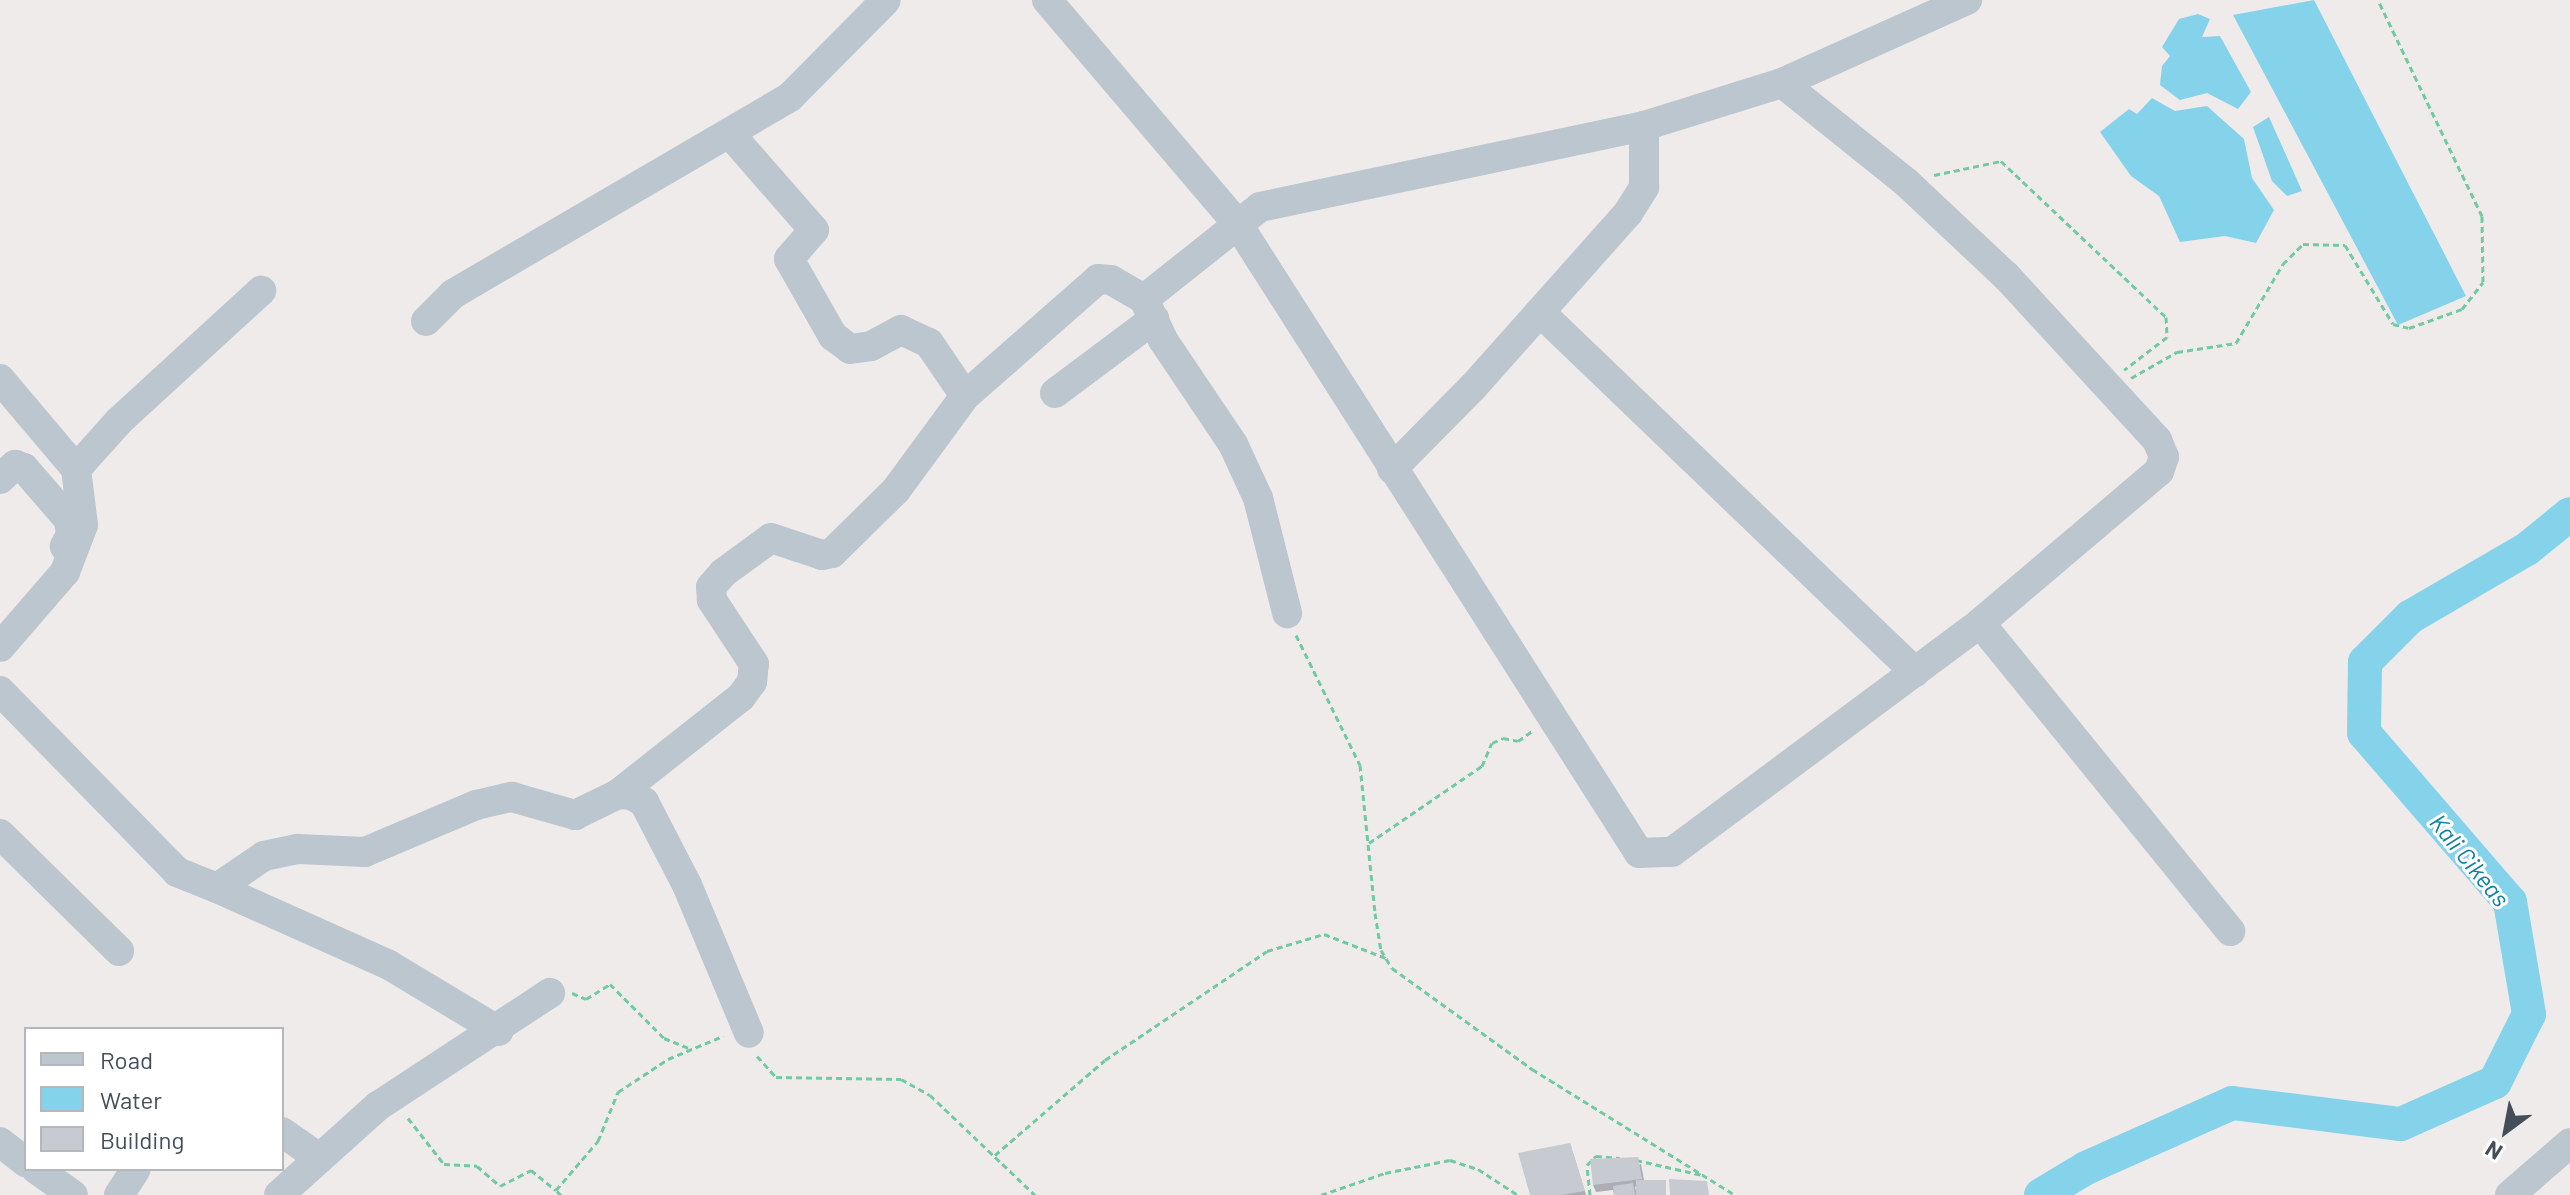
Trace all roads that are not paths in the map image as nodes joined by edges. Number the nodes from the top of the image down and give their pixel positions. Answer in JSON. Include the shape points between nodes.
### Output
{"nodes":[{"id":1,"x":886,"y":0,"type":"edge"},
{"id":2,"x":1047,"y":0,"type":"edge"},
{"id":3,"x":1967,"y":0,"type":"edge"},
{"id":4,"x":1782,"y":83,"type":"junction"},
{"id":5,"x":1644,"y":126,"type":"junction"},
{"id":6,"x":731,"y":135,"type":"junction"},
{"id":7,"x":1237,"y":223,"type":"junction"},
{"id":8,"x":261,"y":291,"type":"dead end"},
{"id":9,"x":1149,"y":309,"type":"junction"},
{"id":10,"x":1540,"y":312,"type":"junction"},
{"id":11,"x":426,"y":321,"type":"dead end"},
{"id":12,"x":0,"y":379,"type":"edge"},
{"id":13,"x":1055,"y":393,"type":"dead end"},
{"id":14,"x":965,"y":396,"type":"junction"},
{"id":15,"x":76,"y":469,"type":"junction"},
{"id":16,"x":1392,"y":469,"type":"junction"},
{"id":17,"x":0,"y":479,"type":"edge"},
{"id":18,"x":1287,"y":613,"type":"road end"},
{"id":19,"x":0,"y":615,"type":"edge"},
{"id":20,"x":1980,"y":623,"type":"junction"},
{"id":21,"x":0,"y":647,"type":"edge"},
{"id":22,"x":1915,"y":672,"type":"junction"},
{"id":23,"x":0,"y":691,"type":"edge"},
{"id":24,"x":618,"y":794,"type":"junction"},
{"id":25,"x":0,"y":834,"type":"edge"},
{"id":26,"x":217,"y":888,"type":"junction"},
{"id":27,"x":2230,"y":931,"type":"dead end"},
{"id":28,"x":119,"y":951,"type":"dead end"},
{"id":29,"x":550,"y":993,"type":"road end"},
{"id":30,"x":499,"y":1031,"type":"junction"},
{"id":31,"x":749,"y":1033,"type":"road end"},
{"id":32,"x":284,"y":1133,"type":"edge"},
{"id":33,"x":0,"y":1142,"type":"edge"},
{"id":34,"x":2570,"y":1143,"type":"edge"},
{"id":35,"x":319,"y":1158,"type":"junction"},
{"id":36,"x":24,"y":1160,"type":"edge"},
{"id":37,"x":39,"y":1171,"type":"edge"},
{"id":38,"x":135,"y":1171,"type":"edge"},
{"id":39,"x":73,"y":1195,"type":"edge"},
{"id":40,"x":119,"y":1195,"type":"edge"},
{"id":41,"x":279,"y":1195,"type":"edge"},
{"id":42,"x":2510,"y":1195,"type":"edge"}],
"edges":[{"from":1,"to":6,"type":"street","via":[[790,97]]},
{"from":2,"to":7,"type":"street"},
{"from":3,"to":4,"type":"street"},
{"from":4,"to":5,"type":"street"},
{"from":4,"to":20,"type":"street","via":[[1907,183],[2007,277],[2157,440],[2164,457],[2159,471]]},
{"from":5,"to":7,"type":"street","via":[[1281,201]]},
{"from":5,"to":10,"type":"street","via":[[1644,187],[1628,213]]},
{"from":6,"to":11,"type":"street","via":[[453,294]]},
{"from":6,"to":14,"type":"street","via":[[814,230],[789,259],[833,336],[850,349],[871,346],[901,330],[929,343]]},
{"from":7,"to":9,"type":"street"},
{"from":7,"to":16,"type":"street"},
{"from":8,"to":15,"type":"street","via":[[159,383]]},
{"from":9,"to":13,"type":"street"},
{"from":9,"to":14,"type":"street","via":[[1111,280],[1098,279]]},
{"from":9,"to":18,"type":"street","via":[[1233,444],[1258,498]]},
{"from":10,"to":16,"type":"street"},
{"from":10,"to":22,"type":"street"},
{"from":12,"to":15,"type":"street"},
{"from":14,"to":24,"type":"street","via":[[896,490],[832,553],[822,555],[771,538],[723,573],[711,587],[712,600],[754,664],[752,682],[741,697]]},
{"from":15,"to":21,"type":"street","via":[[83,525],[77,551]]},
{"from":16,"to":22,"type":"street","via":[[1639,853],[1672,852]]},
{"from":17,"to":19,"type":"street","via":[[15,465],[24,468],[69,520],[71,535],[60,554]]},
{"from":20,"to":22,"type":"street"},
{"from":20,"to":27,"type":"street"},
{"from":23,"to":26,"type":"street","via":[[177,872]]},
{"from":24,"to":26,"type":"street","via":[[575,815],[512,797],[476,805],[365,852],[298,849],[264,856]]},
{"from":24,"to":31,"type":"street","via":[[644,802],[687,885]]},
{"from":25,"to":28,"type":"street"},
{"from":26,"to":30,"type":"street","via":[[389,965]]},
{"from":29,"to":30,"type":"street"},
{"from":30,"to":35,"type":"street","via":[[431,1067]]},
{"from":32,"to":35,"type":"street"},
{"from":33,"to":36,"type":"street"},
{"from":34,"to":42,"type":"street"},
{"from":35,"to":41,"type":"street"},
{"from":37,"to":39,"type":"street"},
{"from":38,"to":40,"type":"street"}]}
